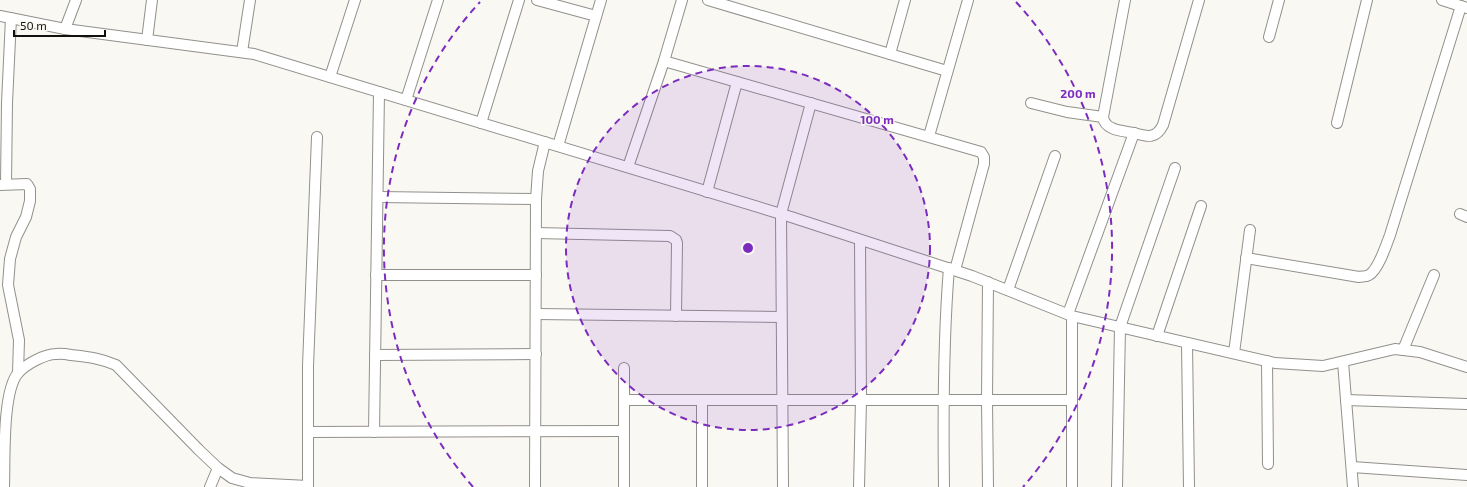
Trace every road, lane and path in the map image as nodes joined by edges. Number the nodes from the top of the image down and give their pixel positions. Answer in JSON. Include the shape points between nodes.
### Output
{"nodes":[{"id":1,"x":76,"y":0,"type":"edge"},
{"id":2,"x":152,"y":0,"type":"edge"},
{"id":3,"x":250,"y":0,"type":"edge"},
{"id":4,"x":355,"y":0,"type":"edge"},
{"id":5,"x":438,"y":0,"type":"edge"},
{"id":6,"x":519,"y":0,"type":"edge"},
{"id":7,"x":537,"y":0,"type":"edge"},
{"id":8,"x":601,"y":0,"type":"edge"},
{"id":9,"x":682,"y":0,"type":"edge"},
{"id":10,"x":708,"y":0,"type":"edge"},
{"id":11,"x":905,"y":0,"type":"edge"},
{"id":12,"x":968,"y":0,"type":"edge"},
{"id":13,"x":1125,"y":0,"type":"edge"},
{"id":14,"x":1199,"y":0,"type":"edge"},
{"id":15,"x":1279,"y":0,"type":"edge"},
{"id":16,"x":1367,"y":0,"type":"edge"},
{"id":17,"x":1442,"y":0,"type":"edge"},
{"id":18,"x":1464,"y":7,"type":"edge"},
{"id":19,"x":0,"y":16,"type":"edge"},
{"id":20,"x":596,"y":16,"type":"junction"},
{"id":21,"x":11,"y":18,"type":"junction"},
{"id":22,"x":65,"y":29,"type":"junction"},
{"id":23,"x":1269,"y":37,"type":"dead end"},
{"id":24,"x":146,"y":40,"type":"junction"},
{"id":25,"x":242,"y":52,"type":"junction"},
{"id":26,"x":890,"y":54,"type":"junction"},
{"id":27,"x":664,"y":61,"type":"junction"},
{"id":28,"x":947,"y":71,"type":"junction"},
{"id":29,"x":330,"y":77,"type":"junction"},
{"id":30,"x":737,"y":82,"type":"junction"},
{"id":31,"x":379,"y":92,"type":"junction"},
{"id":32,"x":406,"y":100,"type":"junction"},
{"id":33,"x":811,"y":102,"type":"junction"},
{"id":34,"x":1030,"y":103,"type":"dead end"},
{"id":35,"x":1103,"y":118,"type":"junction"},
{"id":36,"x":1337,"y":122,"type":"dead end"},
{"id":37,"x":481,"y":123,"type":"junction"},
{"id":38,"x":1134,"y":133,"type":"junction"},
{"id":39,"x":929,"y":136,"type":"junction"},
{"id":40,"x":317,"y":137,"type":"dead end"},
{"id":41,"x":545,"y":142,"type":"junction"},
{"id":42,"x":558,"y":146,"type":"junction"},
{"id":43,"x":1055,"y":156,"type":"dead end"},
{"id":44,"x":628,"y":168,"type":"junction"},
{"id":45,"x":1175,"y":168,"type":"dead end"},
{"id":46,"x":3,"y":184,"type":"edge"},
{"id":47,"x":707,"y":192,"type":"junction"},
{"id":48,"x":378,"y":197,"type":"junction"},
{"id":49,"x":536,"y":199,"type":"junction"},
{"id":50,"x":1201,"y":206,"type":"dead end"},
{"id":51,"x":781,"y":214,"type":"junction"},
{"id":52,"x":1250,"y":230,"type":"dead end"},
{"id":53,"x":536,"y":233,"type":"junction"},
{"id":54,"x":860,"y":240,"type":"junction"},
{"id":55,"x":1246,"y":258,"type":"junction"},
{"id":56,"x":952,"y":269,"type":"junction"},
{"id":57,"x":376,"y":275,"type":"junction"},
{"id":58,"x":536,"y":275,"type":"junction"},
{"id":59,"x":1434,"y":275,"type":"dead end"},
{"id":60,"x":988,"y":282,"type":"junction"},
{"id":61,"x":1008,"y":290,"type":"junction"},
{"id":62,"x":536,"y":314,"type":"junction"},
{"id":63,"x":1070,"y":315,"type":"junction"},
{"id":64,"x":676,"y":316,"type":"junction"},
{"id":65,"x":781,"y":317,"type":"junction"},
{"id":66,"x":1120,"y":327,"type":"junction"},
{"id":67,"x":1157,"y":336,"type":"junction"},
{"id":68,"x":1187,"y":343,"type":"junction"},
{"id":69,"x":1402,"y":350,"type":"junction"},
{"id":70,"x":1234,"y":353,"type":"junction"},
{"id":71,"x":536,"y":354,"type":"junction"},
{"id":72,"x":375,"y":355,"type":"junction"},
{"id":73,"x":1267,"y":361,"type":"junction"},
{"id":74,"x":1343,"y":362,"type":"junction"},
{"id":75,"x":1467,"y":366,"type":"edge"},
{"id":76,"x":624,"y":368,"type":"dead end"},
{"id":77,"x":18,"y":373,"type":"junction"},
{"id":78,"x":624,"y":400,"type":"junction"},
{"id":79,"x":702,"y":400,"type":"junction"},
{"id":80,"x":782,"y":400,"type":"junction"},
{"id":81,"x":861,"y":400,"type":"junction"},
{"id":82,"x":943,"y":400,"type":"junction"},
{"id":83,"x":986,"y":400,"type":"junction"},
{"id":84,"x":1072,"y":400,"type":"junction"},
{"id":85,"x":1346,"y":400,"type":"junction"},
{"id":86,"x":1467,"y":404,"type":"edge"},
{"id":87,"x":535,"y":431,"type":"junction"},
{"id":88,"x":624,"y":431,"type":"junction"},
{"id":89,"x":308,"y":432,"type":"junction"},
{"id":90,"x":374,"y":432,"type":"junction"},
{"id":91,"x":1268,"y":464,"type":"dead end"},
{"id":92,"x":1352,"y":467,"type":"junction"},
{"id":93,"x":218,"y":468,"type":"junction"},
{"id":94,"x":1467,"y":475,"type":"edge"},
{"id":95,"x":4,"y":487,"type":"edge"},
{"id":96,"x":210,"y":487,"type":"edge"},
{"id":97,"x":308,"y":487,"type":"edge"},
{"id":98,"x":535,"y":487,"type":"edge"},
{"id":99,"x":624,"y":487,"type":"edge"},
{"id":100,"x":702,"y":487,"type":"edge"},
{"id":101,"x":783,"y":487,"type":"edge"},
{"id":102,"x":859,"y":487,"type":"edge"},
{"id":103,"x":944,"y":487,"type":"edge"},
{"id":104,"x":988,"y":487,"type":"edge"},
{"id":105,"x":1072,"y":487,"type":"edge"},
{"id":106,"x":1117,"y":487,"type":"edge"},
{"id":107,"x":1189,"y":487,"type":"edge"},
{"id":108,"x":1353,"y":487,"type":"edge"}],
"edges":[{"from":1,"to":22,"type":"street"},
{"from":2,"to":24,"type":"street"},
{"from":3,"to":25,"type":"street"},
{"from":4,"to":29,"type":"street"},
{"from":5,"to":32,"type":"street"},
{"from":6,"to":37,"type":"street"},
{"from":7,"to":20,"type":"street"},
{"from":8,"to":20,"type":"street"},
{"from":9,"to":27,"type":"street"},
{"from":10,"to":26,"type":"street"},
{"from":11,"to":26,"type":"street"},
{"from":12,"to":28,"type":"street"},
{"from":13,"to":35,"type":"street"},
{"from":14,"to":38,"type":"street","via":[[1163,125],[1156,134],[1147,137]]},
{"from":15,"to":23,"type":"street"},
{"from":16,"to":36,"type":"street"},
{"from":17,"to":18,"type":"street"},
{"from":18,"to":55,"type":"street","via":[[1390,236],[1373,271],[1368,276],[1359,277]]},
{"from":19,"to":21,"type":"street"},
{"from":20,"to":42,"type":"street"},
{"from":21,"to":22,"type":"street"},
{"from":21,"to":46,"type":"street"},
{"from":22,"to":24,"type":"street"},
{"from":24,"to":25,"type":"street"},
{"from":25,"to":29,"type":"street"},
{"from":26,"to":28,"type":"street"},
{"from":27,"to":30,"type":"street"},
{"from":27,"to":44,"type":"street"},
{"from":28,"to":39,"type":"street"},
{"from":29,"to":31,"type":"street"},
{"from":30,"to":33,"type":"street"},
{"from":30,"to":47,"type":"street"},
{"from":31,"to":32,"type":"street"},
{"from":31,"to":48,"type":"street"},
{"from":32,"to":37,"type":"street"},
{"from":33,"to":39,"type":"street"},
{"from":33,"to":51,"type":"street"},
{"from":34,"to":35,"type":"street"},
{"from":35,"to":38,"type":"street","via":[[1104,122],[1114,129]]},
{"from":37,"to":41,"type":"street"},
{"from":38,"to":63,"type":"street"},
{"from":39,"to":56,"type":"street","via":[[981,152],[985,159]]},
{"from":40,"to":89,"type":"street","via":[[308,366]]},
{"from":41,"to":42,"type":"street"},
{"from":41,"to":49,"type":"street","via":[[538,171]]},
{"from":42,"to":44,"type":"street"},
{"from":43,"to":61,"type":"street"},
{"from":44,"to":47,"type":"street"},
{"from":45,"to":66,"type":"street"},
{"from":46,"to":77,"type":"street","via":[[26,184],[30,189],[26,217],[16,237],[10,259],[8,285],[18,340]]},
{"from":47,"to":51,"type":"street"},
{"from":48,"to":49,"type":"street"},
{"from":48,"to":57,"type":"street"},
{"from":49,"to":53,"type":"street"},
{"from":50,"to":67,"type":"street"},
{"from":51,"to":54,"type":"street"},
{"from":51,"to":65,"type":"street"},
{"from":52,"to":55,"type":"street"},
{"from":53,"to":58,"type":"street"},
{"from":53,"to":64,"type":"street","via":[[670,236],[677,243]]},
{"from":54,"to":56,"type":"street"},
{"from":54,"to":81,"type":"street"},
{"from":55,"to":70,"type":"street"},
{"from":56,"to":60,"type":"street"},
{"from":56,"to":82,"type":"street","via":[[946,300]]},
{"from":57,"to":58,"type":"street"},
{"from":57,"to":72,"type":"street"},
{"from":58,"to":62,"type":"street"},
{"from":59,"to":69,"type":"street"},
{"from":60,"to":61,"type":"street"},
{"from":60,"to":83,"type":"street"},
{"from":61,"to":63,"type":"street"},
{"from":62,"to":64,"type":"street"},
{"from":62,"to":71,"type":"street"},
{"from":63,"to":66,"type":"street"},
{"from":63,"to":84,"type":"street"},
{"from":64,"to":65,"type":"street"},
{"from":65,"to":80,"type":"street"},
{"from":66,"to":67,"type":"street"},
{"from":66,"to":106,"type":"street"},
{"from":67,"to":68,"type":"street"},
{"from":68,"to":70,"type":"street"},
{"from":68,"to":107,"type":"street"},
{"from":69,"to":74,"type":"street"},
{"from":69,"to":75,"type":"street","via":[[1420,352]]},
{"from":70,"to":73,"type":"street"},
{"from":71,"to":72,"type":"street"},
{"from":71,"to":87,"type":"street"},
{"from":72,"to":90,"type":"street"},
{"from":73,"to":74,"type":"street","via":[[1323,366]]},
{"from":73,"to":91,"type":"street"},
{"from":74,"to":85,"type":"street"},
{"from":76,"to":78,"type":"street"},
{"from":77,"to":93,"type":"street","via":[[45,356],[56,354],[102,359],[116,365]]},
{"from":77,"to":95,"type":"street","via":[[7,402]]},
{"from":78,"to":79,"type":"street"},
{"from":78,"to":88,"type":"street"},
{"from":79,"to":80,"type":"street"},
{"from":79,"to":100,"type":"street"},
{"from":80,"to":81,"type":"street"},
{"from":80,"to":101,"type":"street"},
{"from":81,"to":82,"type":"street"},
{"from":81,"to":102,"type":"street"},
{"from":82,"to":83,"type":"street"},
{"from":82,"to":103,"type":"street"},
{"from":83,"to":84,"type":"street"},
{"from":83,"to":104,"type":"street"},
{"from":84,"to":105,"type":"street"},
{"from":85,"to":86,"type":"street"},
{"from":85,"to":92,"type":"street"},
{"from":87,"to":88,"type":"street"},
{"from":87,"to":90,"type":"street"},
{"from":87,"to":98,"type":"street"},
{"from":88,"to":99,"type":"street"},
{"from":89,"to":90,"type":"street"},
{"from":89,"to":97,"type":"street"},
{"from":92,"to":94,"type":"street"},
{"from":92,"to":108,"type":"street"},
{"from":93,"to":96,"type":"street"},
{"from":93,"to":97,"type":"street","via":[[232,478],[250,483]]}]}
